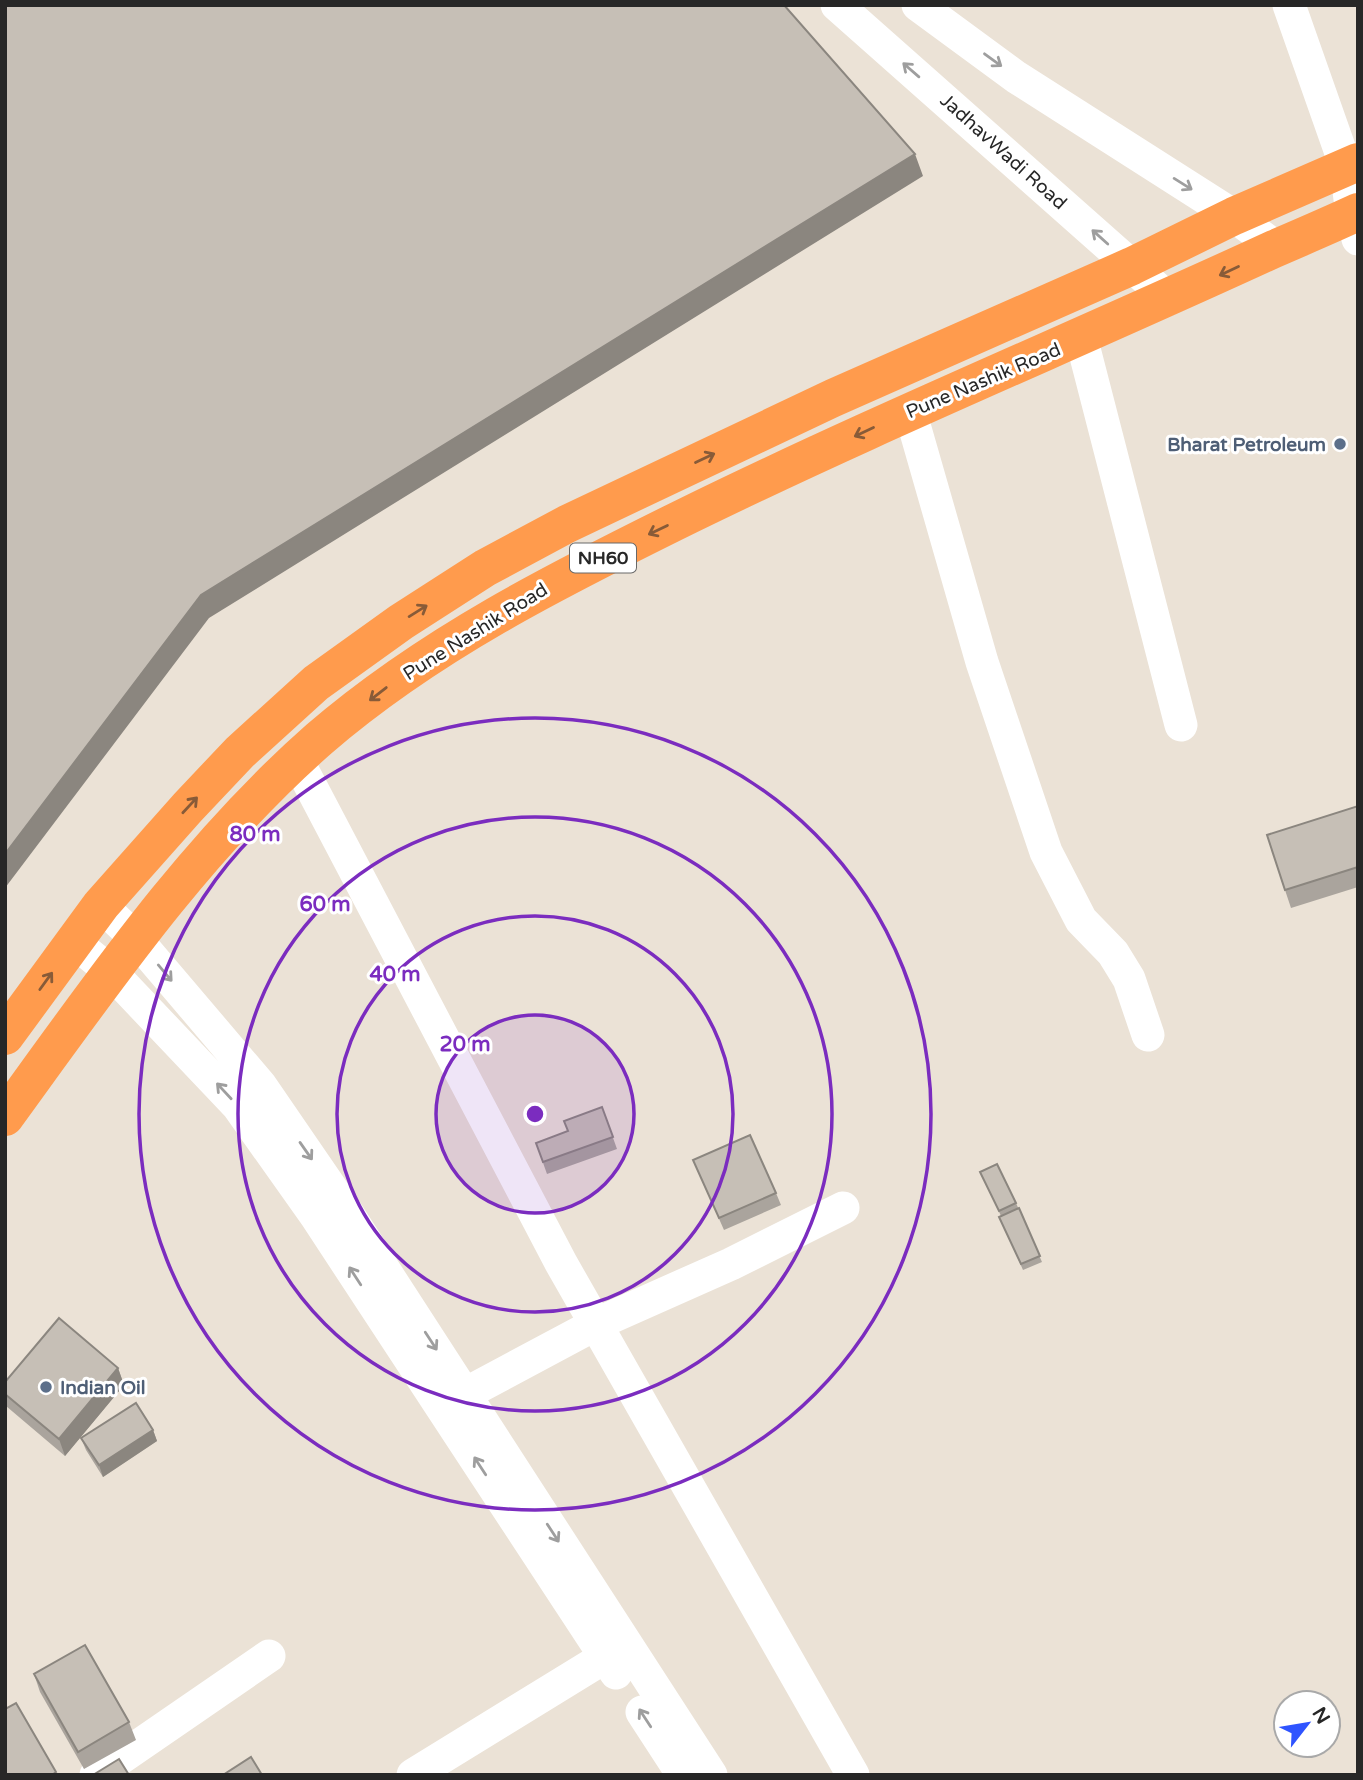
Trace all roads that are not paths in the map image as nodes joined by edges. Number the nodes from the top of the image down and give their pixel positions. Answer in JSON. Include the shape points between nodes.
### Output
{"nodes":[{"id":1,"x":837,"y":5,"type":"edge"},
{"id":2,"x":918,"y":5,"type":"edge"},
{"id":3,"x":1289,"y":5,"type":"edge"},
{"id":4,"x":1352,"y":165,"type":"edge"},
{"id":5,"x":1234,"y":216,"type":"junction"},
{"id":6,"x":1356,"y":222,"type":"edge"},
{"id":7,"x":1277,"y":248,"type":"junction"},
{"id":8,"x":1132,"y":266,"type":"junction"},
{"id":9,"x":1169,"y":299,"type":"junction"},
{"id":10,"x":1080,"y":337,"type":"junction"},
{"id":11,"x":910,"y":411,"type":"junction"},
{"id":12,"x":1181,"y":725,"type":"dead end"},
{"id":13,"x":297,"y":760,"type":"junction"},
{"id":14,"x":101,"y":905,"type":"junction"},
{"id":15,"x":136,"y":939,"type":"junction"},
{"id":16,"x":74,"y":942,"type":"junction"},
{"id":17,"x":111,"y":972,"type":"junction"},
{"id":18,"x":1148,"y":1035,"type":"dead end"},
{"id":19,"x":5,"y":1036,"type":"edge"},
{"id":20,"x":5,"y":1117,"type":"edge"},
{"id":21,"x":843,"y":1208,"type":"dead end"},
{"id":22,"x":596,"y":1324,"type":"junction"},
{"id":23,"x":465,"y":1394,"type":"junction"},
{"id":24,"x":615,"y":1650,"type":"junction"},
{"id":25,"x":269,"y":1656,"type":"dead end"},
{"id":26,"x":96,"y":1775,"type":"edge"},
{"id":27,"x":413,"y":1775,"type":"edge"},
{"id":28,"x":683,"y":1775,"type":"edge"},
{"id":29,"x":711,"y":1775,"type":"edge"},
{"id":30,"x":853,"y":1775,"type":"edge"}],
"edges":[{"from":8,"to":1,"type":"street","name":"JadhavWadi Road","one_way":true},
{"from":2,"to":5,"type":"street","one_way":true,"via":[[1016,77]]},
{"from":3,"to":4,"type":"street"},
{"from":4,"to":5,"type":"highway","number":"NH60"},
{"from":4,"to":6,"type":"street"},
{"from":5,"to":7,"type":"street"},
{"from":5,"to":8,"type":"highway","number":"NH60"},
{"from":6,"to":7,"type":"highway","name":"Pune Nashik Road","number":"NH60"},
{"from":7,"to":9,"type":"highway","name":"Pune Nashik Road","number":"NH60","one_way":true},
{"from":8,"to":9,"type":"street","name":"JadhavWadi Road"},
{"from":14,"to":8,"type":"highway","number":"NH60","one_way":true,"via":[[240,752],[316,683],[485,568],[808,410]]},
{"from":9,"to":10,"type":"highway","name":"Pune Nashik Road","number":"NH60"},
{"from":10,"to":11,"type":"highway","name":"Pune Nashik Road","number":"NH60"},
{"from":10,"to":12,"type":"street"},
{"from":11,"to":13,"type":"highway","name":"Pune Nashik Road","number":"NH60","one_way":true,"via":[[520,600],[416,664]]},
{"from":11,"to":18,"type":"street","via":[[982,662],[1046,852],[1082,920],[1113,953],[1129,979]]},
{"from":13,"to":15,"type":"highway","name":"Pune Nashik Road","number":"NH60","via":[[204,853]]},
{"from":13,"to":22,"type":"street"},
{"from":14,"to":15,"type":"street"},
{"from":14,"to":16,"type":"highway","number":"NH60"},
{"from":15,"to":17,"type":"highway","name":"Pune Nashik Road","number":"NH60"},
{"from":15,"to":23,"type":"street","one_way":true,"via":[[261,1086]]},
{"from":16,"to":17,"type":"street"},
{"from":19,"to":16,"type":"highway","number":"NH60","one_way":true},
{"from":17,"to":20,"type":"highway","name":"Pune Nashik Road","number":"NH60"},
{"from":24,"to":17,"type":"street","one_way":true,"via":[[246,1117]]},
{"from":21,"to":22,"type":"street"},
{"from":22,"to":23,"type":"street"},
{"from":22,"to":30,"type":"street"},
{"from":23,"to":24,"type":"street","one_way":true},
{"from":24,"to":27,"type":"street"},
{"from":28,"to":24,"type":"street","one_way":true},
{"from":24,"to":29,"type":"street"},
{"from":25,"to":26,"type":"street"}]}
